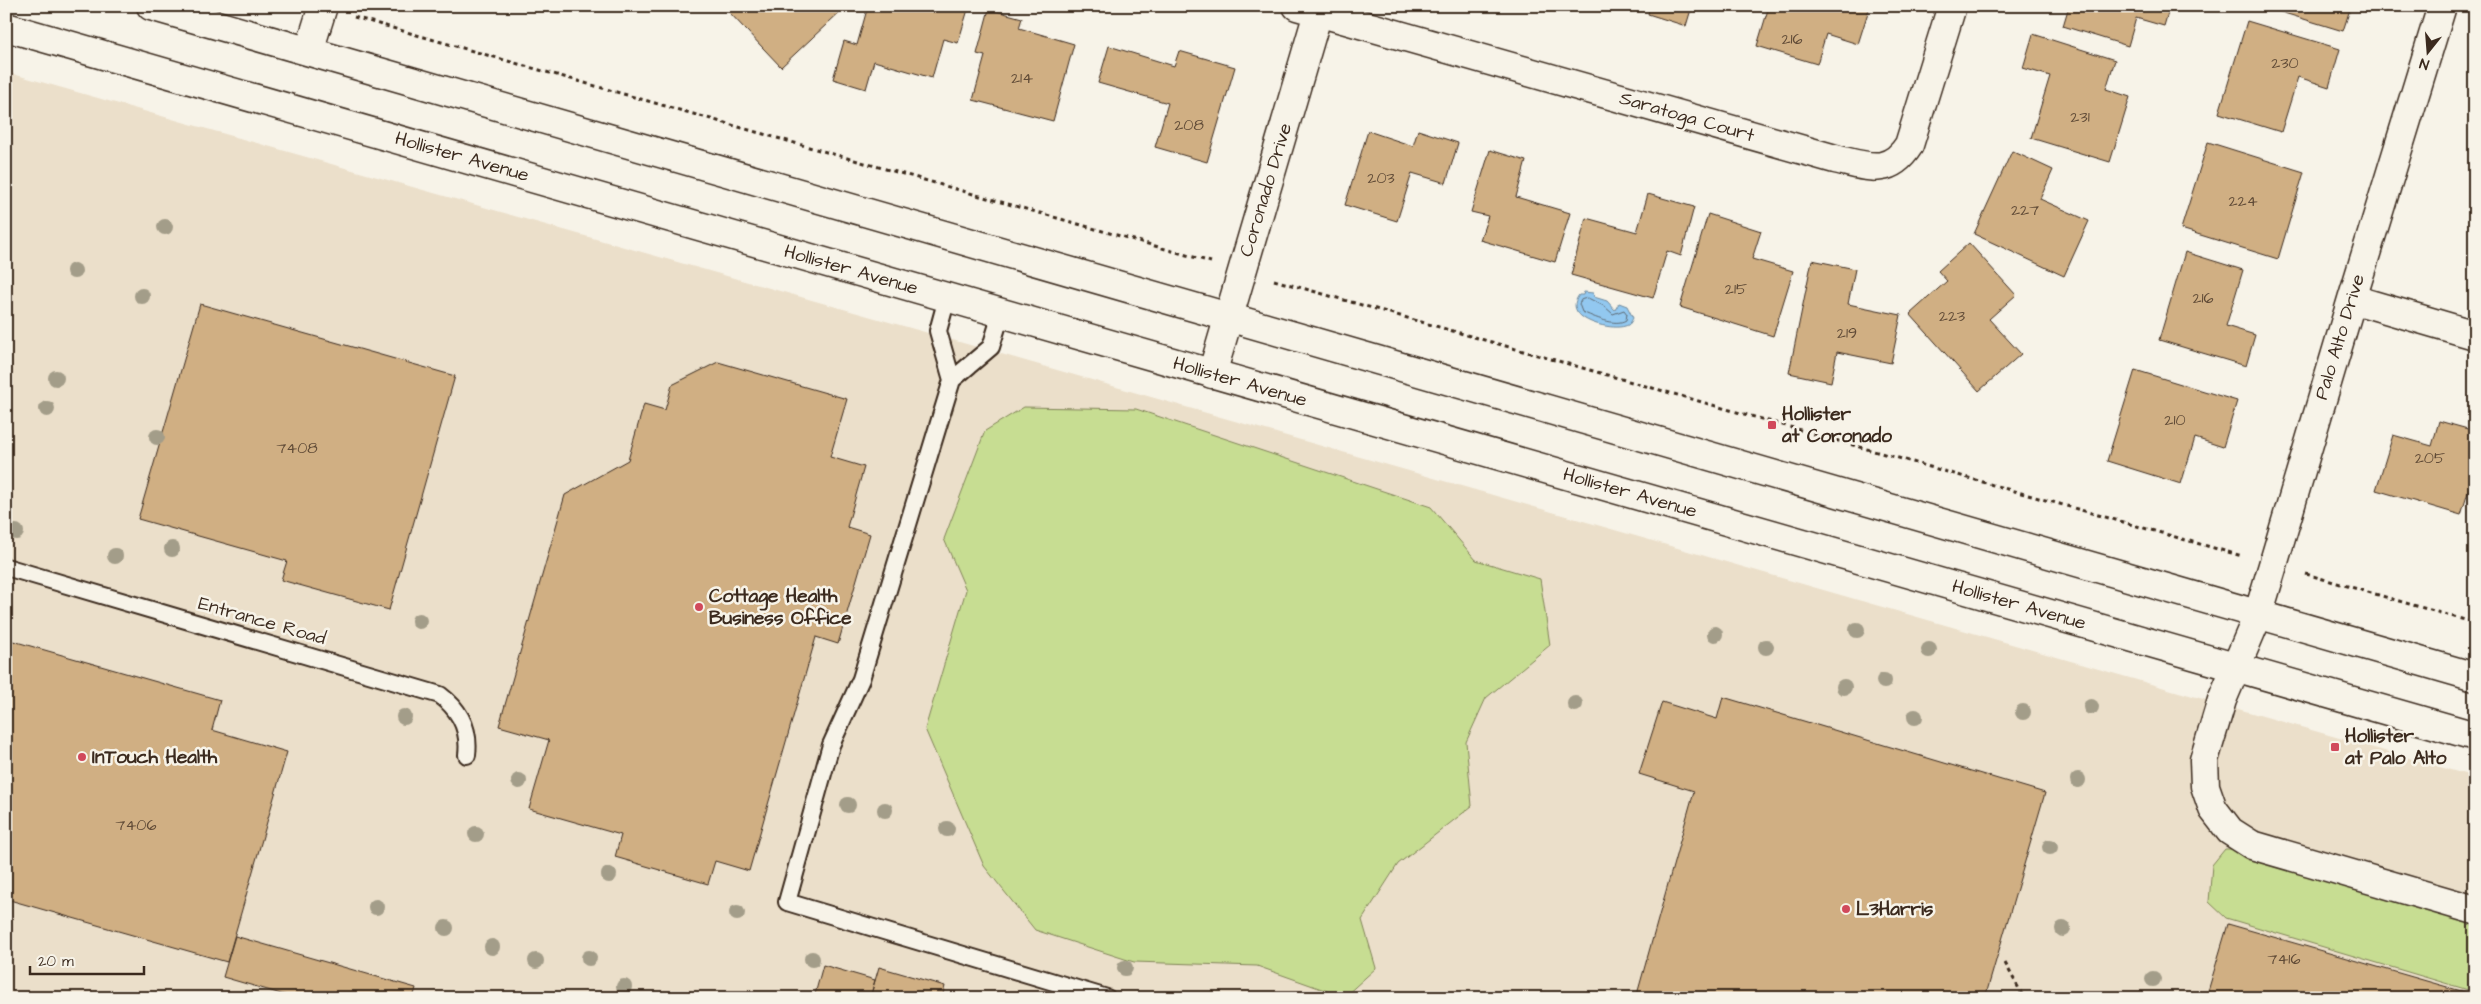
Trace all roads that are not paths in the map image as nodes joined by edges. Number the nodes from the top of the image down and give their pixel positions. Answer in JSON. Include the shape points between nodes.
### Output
{"nodes":[{"id":1,"x":151,"y":6,"type":"edge"},
{"id":2,"x":323,"y":6,"type":"edge"},
{"id":3,"x":1952,"y":6,"type":"edge"},
{"id":4,"x":2442,"y":6,"type":"edge"},
{"id":5,"x":1312,"y":8,"type":"edge"},
{"id":6,"x":6,"y":28,"type":"edge"},
{"id":7,"x":309,"y":51,"type":"junction"},
{"id":8,"x":947,"y":298,"type":"junction"},
{"id":9,"x":2352,"y":299,"type":"junction"},
{"id":10,"x":1001,"y":314,"type":"junction"},
{"id":11,"x":1228,"y":316,"type":"junction"},
{"id":12,"x":2475,"y":335,"type":"edge"},
{"id":13,"x":1212,"y":374,"type":"junction"},
{"id":14,"x":952,"y":380,"type":"junction"},
{"id":15,"x":6,"y":567,"type":"edge"},
{"id":16,"x":2258,"y":615,"type":"junction"},
{"id":17,"x":2236,"y":667,"type":"junction"},
{"id":18,"x":2475,"y":677,"type":"edge"},
{"id":19,"x":2475,"y":736,"type":"edge"},
{"id":20,"x":467,"y":754,"type":"dead end"},
{"id":21,"x":2475,"y":910,"type":"edge"},
{"id":22,"x":1107,"y":998,"type":"edge"}],
"edges":[{"from":1,"to":7,"type":"main road"},
{"from":2,"to":7,"type":"main road"},
{"from":3,"to":5,"type":"main road","name":"Saratoga Court","via":[[1908,145],[1896,161],[1880,167],[1827,157]]},
{"from":4,"to":9,"type":"main road","name":"Palo Alto Drive"},
{"from":5,"to":11,"type":"main road","name":"Coronado Drive"},
{"from":6,"to":8,"type":"main road","name":"Hollister Avenue"},
{"from":7,"to":11,"type":"main road"},
{"from":8,"to":10,"type":"main road","name":"Hollister Avenue"},
{"from":8,"to":14,"type":"lane","via":[[938,332]]},
{"from":9,"to":12,"type":"main road"},
{"from":9,"to":16,"type":"main road","name":"Palo Alto Drive"},
{"from":10,"to":13,"type":"main road","name":"Hollister Avenue"},
{"from":10,"to":14,"type":"lane","via":[[991,346]]},
{"from":11,"to":13,"type":"main road","name":"Coronado Drive"},
{"from":11,"to":16,"type":"main road"},
{"from":13,"to":17,"type":"main road","name":"Hollister Avenue"},
{"from":14,"to":22,"type":"lane","via":[[861,679],[831,745],[787,902]]},
{"from":15,"to":20,"type":"lane","name":"Entrance Road","via":[[440,695],[452,704],[466,729]]},
{"from":16,"to":17,"type":"main road","name":"Palo Alto Drive"},
{"from":16,"to":18,"type":"main road"},
{"from":17,"to":19,"type":"main road","name":"Hollister Avenue"},
{"from":17,"to":21,"type":"main road","name":"Palo Alto Drive","via":[[2222,700],[2204,760],[2205,786],[2213,809],[2230,830],[2252,845]]}]}
